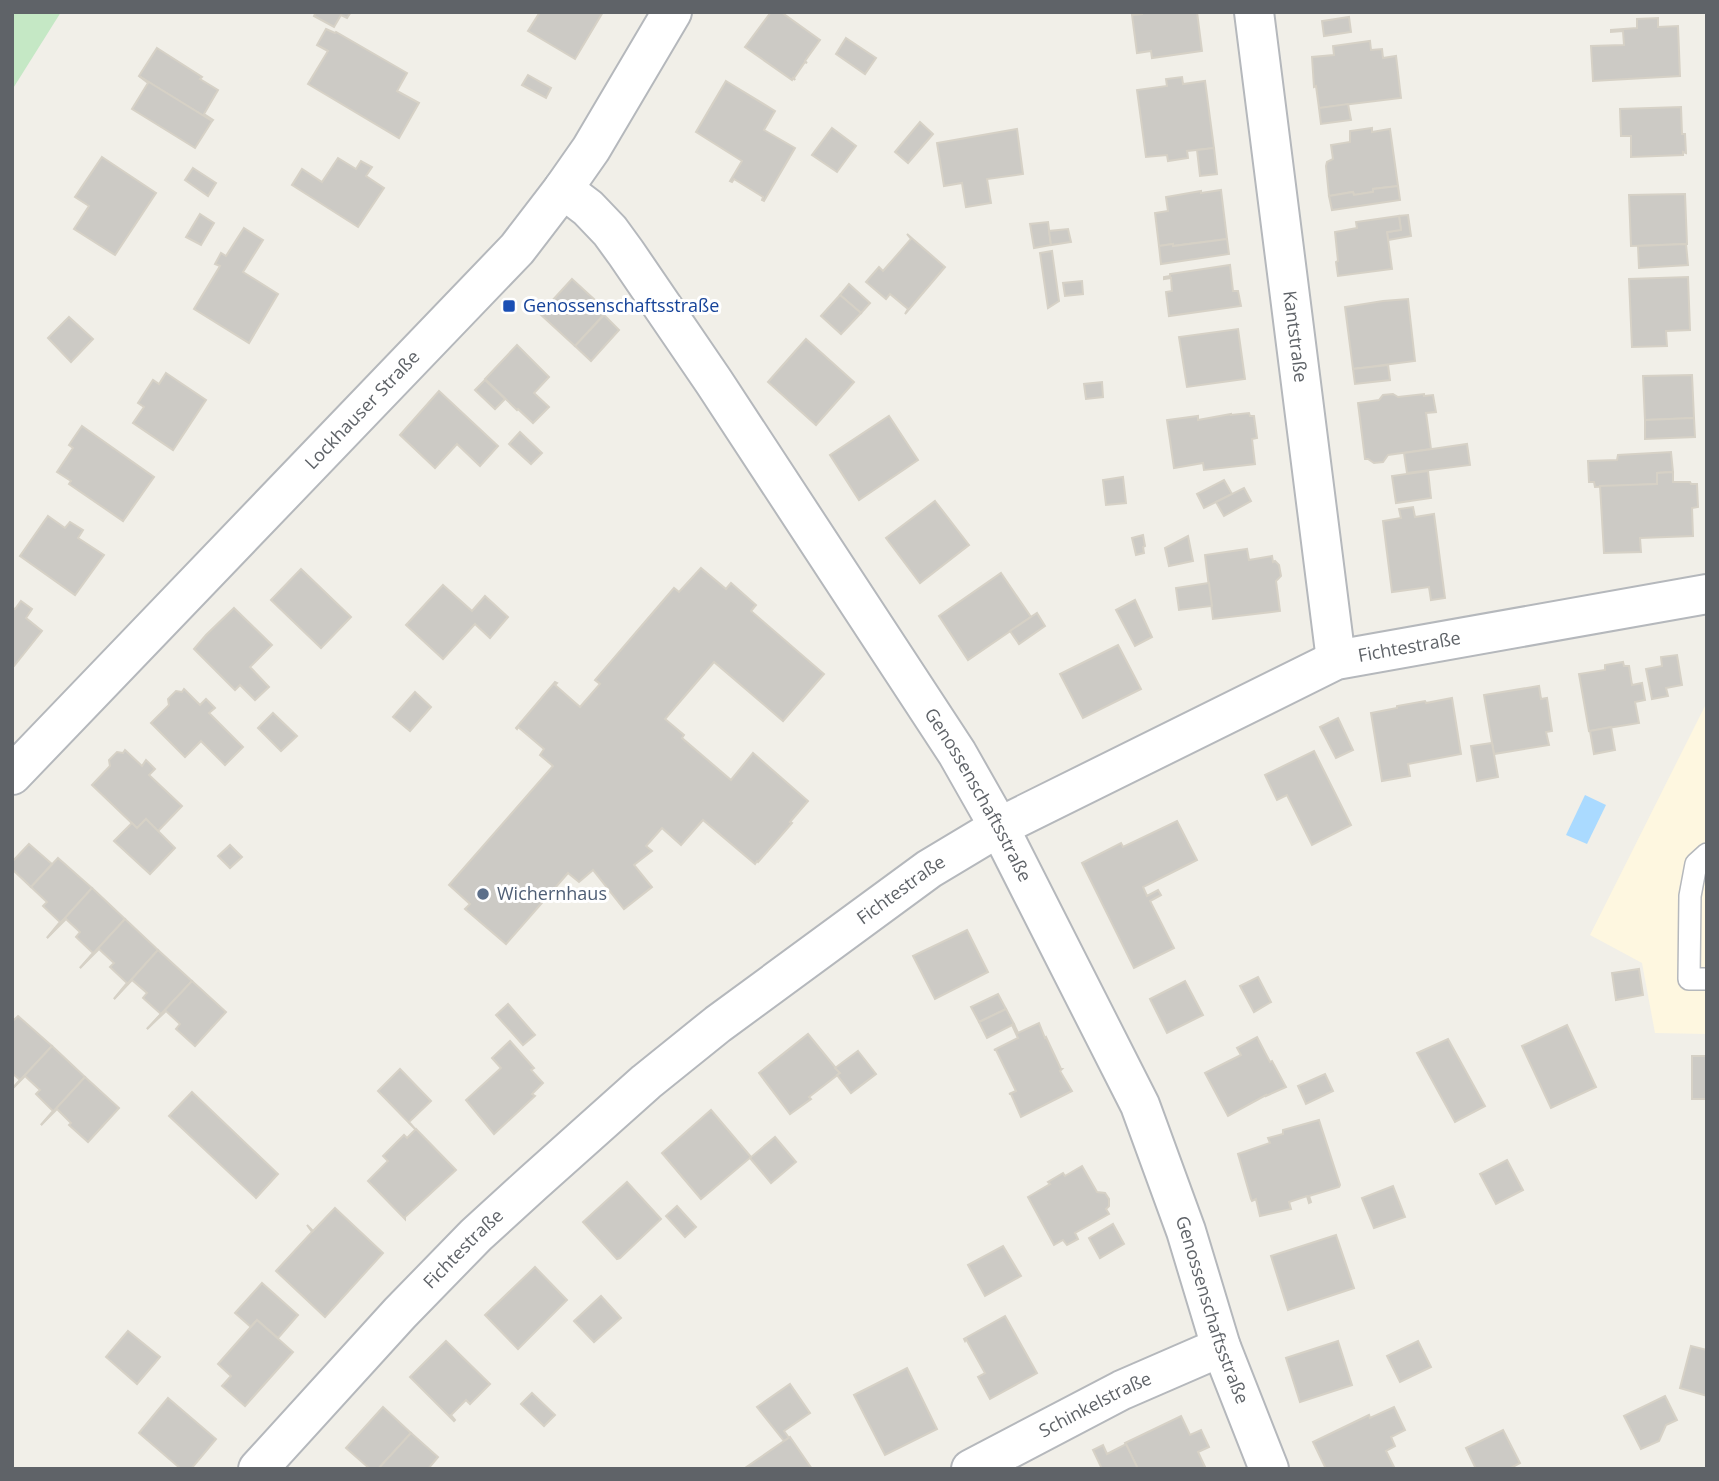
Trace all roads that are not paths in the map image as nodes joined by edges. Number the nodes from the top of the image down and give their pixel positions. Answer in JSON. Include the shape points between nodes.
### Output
{"nodes":[{"id":1,"x":672,"y":12,"type":"edge"},
{"id":2,"x":1254,"y":12,"type":"edge"},
{"id":3,"x":564,"y":189,"type":"junction"},
{"id":4,"x":1707,"y":594,"type":"edge"},
{"id":5,"x":1336,"y":660,"type":"junction"},
{"id":6,"x":12,"y":775,"type":"edge"},
{"id":7,"x":999,"y":827,"type":"junction"},
{"id":8,"x":1707,"y":854,"type":"edge"},
{"id":9,"x":1707,"y":979,"type":"edge"},
{"id":10,"x":1221,"y":1347,"type":"junction"},
{"id":11,"x":258,"y":1469,"type":"edge"},
{"id":12,"x":971,"y":1469,"type":"edge"},
{"id":13,"x":1269,"y":1469,"type":"edge"}],
"edges":[{"from":1,"to":3,"type":"street","name":"Lockhauser Straße"},
{"from":2,"to":5,"type":"street","name":"Kantstraße"},
{"from":3,"to":6,"type":"street","name":"Lockhauser Straße","via":[[494,273]]},
{"from":3,"to":7,"type":"street","name":"Genossenschaftsstraße","via":[[588,208],[626,253],[957,753]]},
{"from":4,"to":5,"type":"street","name":"Fichtestraße"},
{"from":5,"to":7,"type":"street","name":"Fichtestraße"},
{"from":7,"to":10,"type":"street","name":"Genossenschaftsstraße","via":[[1140,1105],[1186,1231]]},
{"from":7,"to":11,"type":"street","name":"Fichtestraße","via":[[929,869],[718,1024],[646,1083],[476,1235]]},
{"from":8,"to":9,"type":"lane","via":[[1696,864],[1690,895],[1689,979]]},
{"from":10,"to":12,"type":"street","name":"Schinkelstraße","via":[[1122,1390]]},
{"from":10,"to":13,"type":"street","name":"Genossenschaftsstraße"}]}
